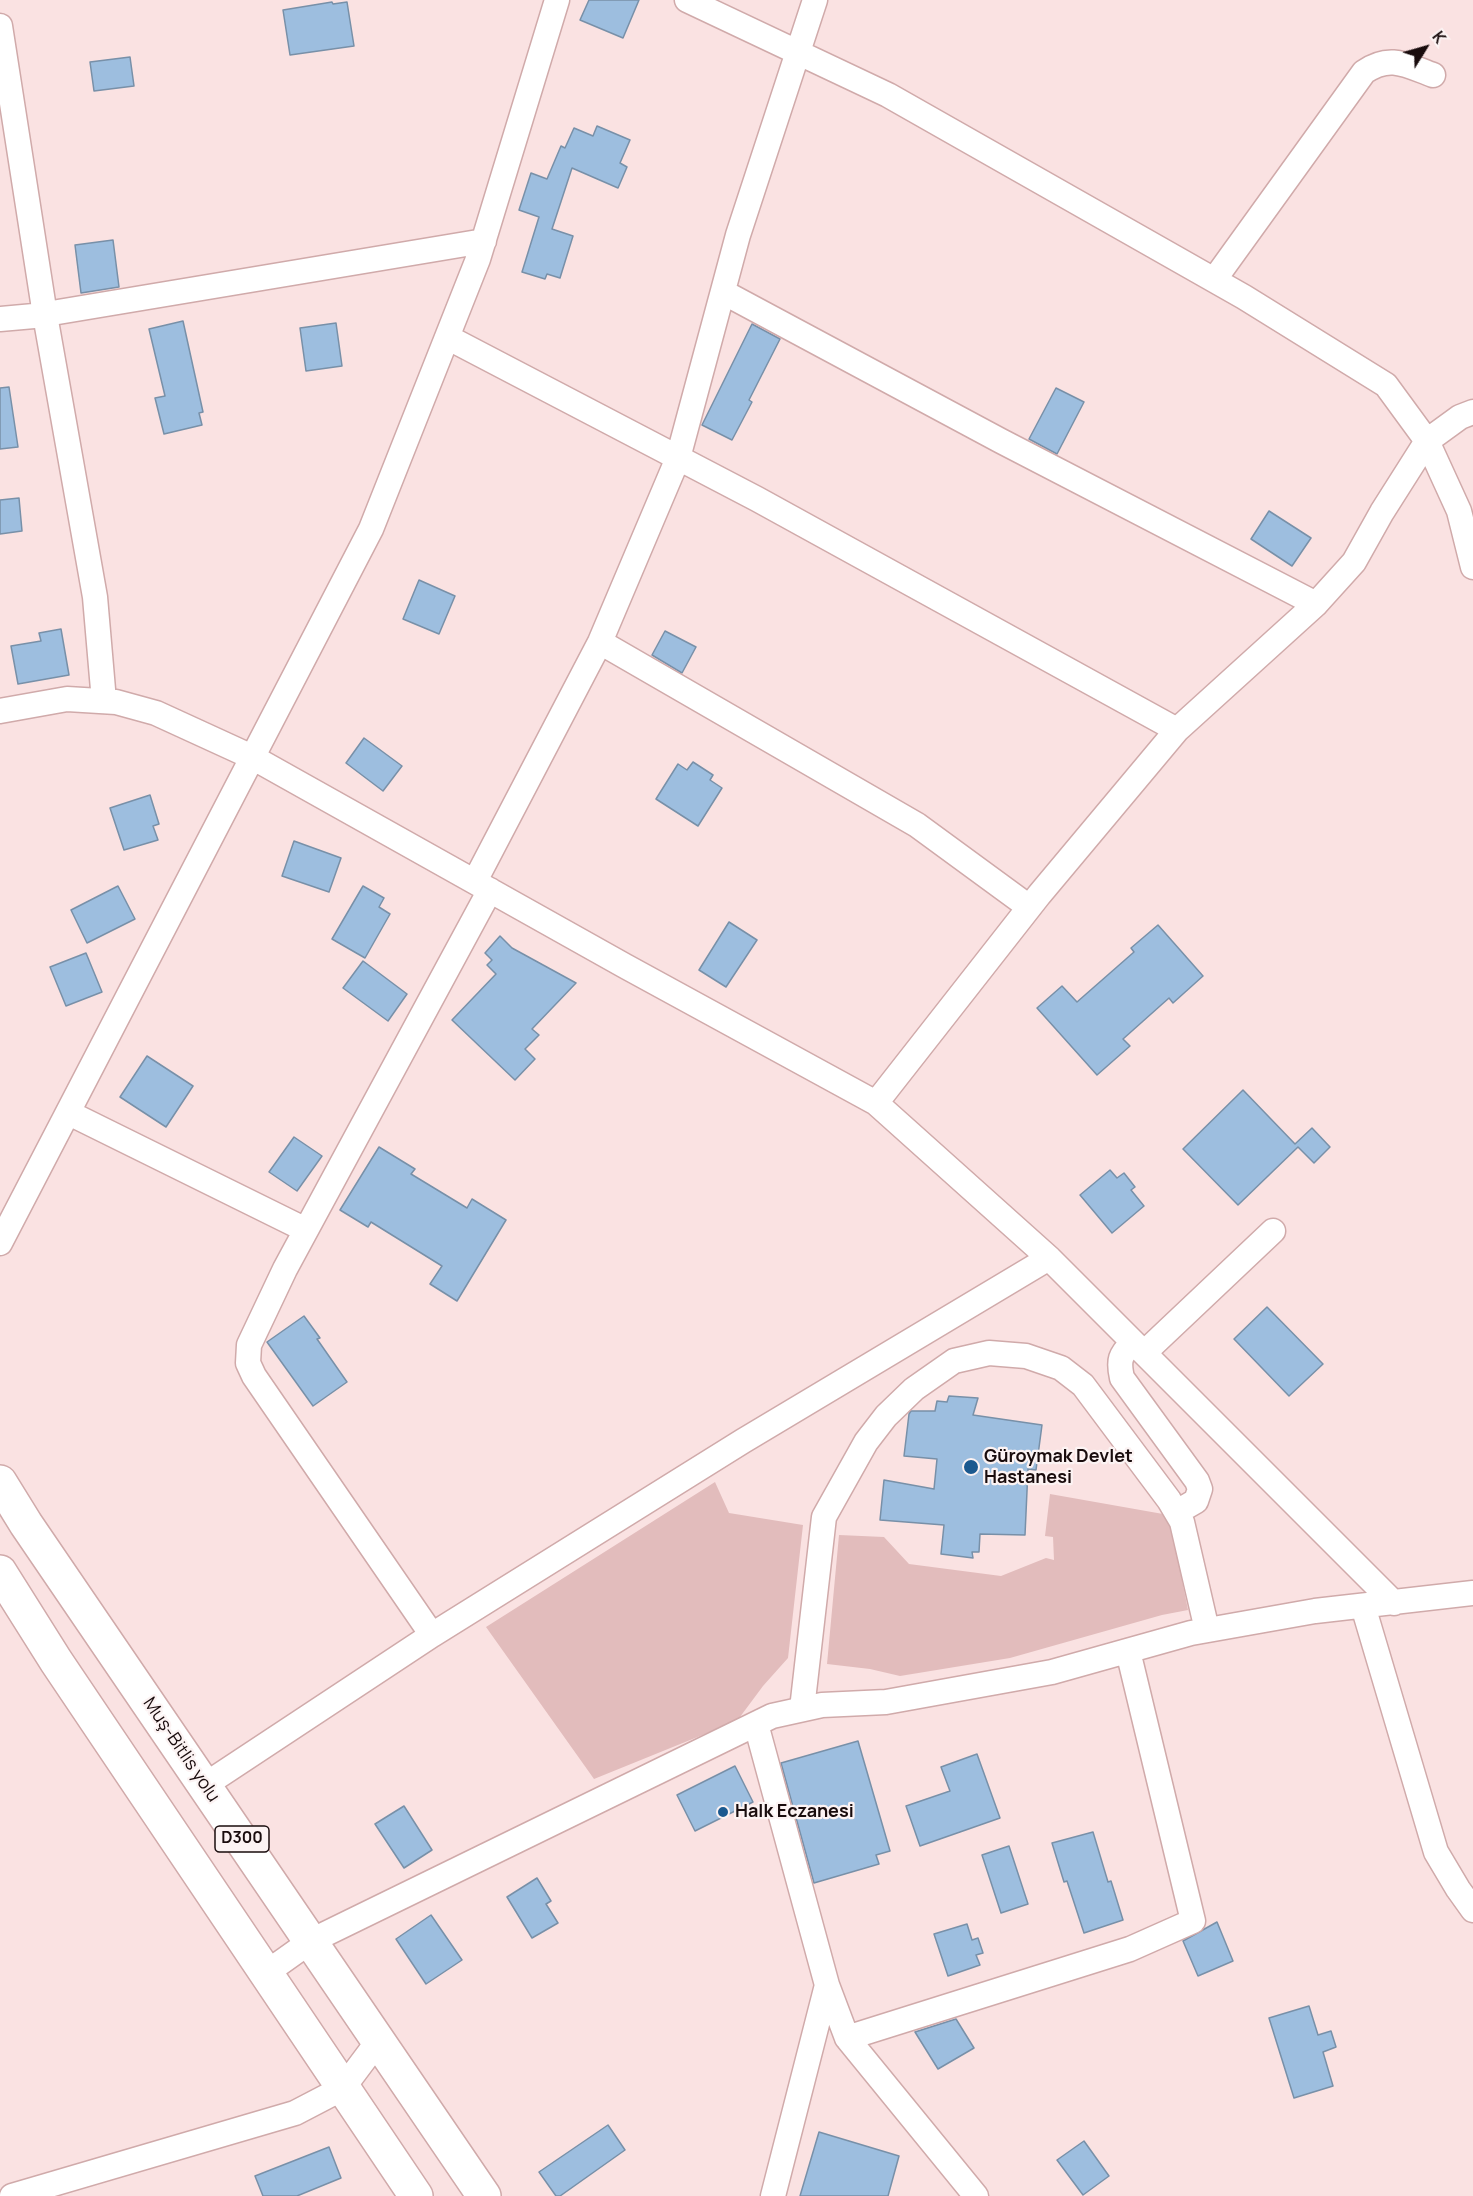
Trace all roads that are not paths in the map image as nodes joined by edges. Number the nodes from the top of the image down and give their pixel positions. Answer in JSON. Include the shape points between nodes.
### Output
{"nodes":[{"id":1,"x":557,"y":0,"type":"edge"},
{"id":2,"x":687,"y":0,"type":"edge"},
{"id":3,"x":815,"y":0,"type":"edge"},
{"id":4,"x":0,"y":26,"type":"edge"},
{"id":5,"x":799,"y":53,"type":"junction"},
{"id":6,"x":1433,"y":75,"type":"dead end"},
{"id":7,"x":484,"y":241,"type":"junction"},
{"id":8,"x":1214,"y":280,"type":"junction"},
{"id":9,"x":723,"y":292,"type":"junction"},
{"id":10,"x":45,"y":315,"type":"junction"},
{"id":11,"x":0,"y":319,"type":"edge"},
{"id":12,"x":447,"y":337,"type":"junction"},
{"id":13,"x":1473,"y":412,"type":"edge"},
{"id":14,"x":1427,"y":441,"type":"junction"},
{"id":15,"x":678,"y":458,"type":"junction"},
{"id":16,"x":1466,"y":505,"type":"edge"},
{"id":17,"x":1473,"y":567,"type":"edge"},
{"id":18,"x":1316,"y":604,"type":"junction"},
{"id":19,"x":600,"y":642,"type":"junction"},
{"id":20,"x":104,"y":701,"type":"junction"},
{"id":21,"x":0,"y":711,"type":"edge"},
{"id":22,"x":1177,"y":730,"type":"junction"},
{"id":23,"x":252,"y":756,"type":"junction"},
{"id":24,"x":483,"y":886,"type":"junction"},
{"id":25,"x":1029,"y":907,"type":"junction"},
{"id":26,"x":876,"y":1103,"type":"junction"},
{"id":27,"x":69,"y":1113,"type":"junction"},
{"id":28,"x":306,"y":1230,"type":"junction"},
{"id":29,"x":1273,"y":1231,"type":"dead end"},
{"id":30,"x":0,"y":1243,"type":"edge"},
{"id":31,"x":1049,"y":1258,"type":"junction"},
{"id":32,"x":1138,"y":1348,"type":"junction"},
{"id":33,"x":0,"y":1482,"type":"edge"},
{"id":34,"x":1177,"y":1512,"type":"junction"},
{"id":35,"x":0,"y":1572,"type":"edge"},
{"id":36,"x":1473,"y":1593,"type":"edge"},
{"id":37,"x":1394,"y":1604,"type":"junction"},
{"id":38,"x":1363,"y":1606,"type":"junction"},
{"id":39,"x":1207,"y":1630,"type":"junction"},
{"id":40,"x":432,"y":1635,"type":"junction"},
{"id":41,"x":1128,"y":1651,"type":"junction"},
{"id":42,"x":802,"y":1709,"type":"junction"},
{"id":43,"x":756,"y":1724,"type":"junction"},
{"id":44,"x":205,"y":1785,"type":"junction"},
{"id":45,"x":1473,"y":1910,"type":"edge"},
{"id":46,"x":311,"y":1941,"type":"junction"},
{"id":47,"x":266,"y":1973,"type":"junction"},
{"id":48,"x":827,"y":1985,"type":"junction"},
{"id":49,"x":847,"y":2038,"type":"junction"},
{"id":50,"x":379,"y":2040,"type":"junction"},
{"id":51,"x":343,"y":2088,"type":"junction"},
{"id":52,"x":12,"y":2196,"type":"edge"},
{"id":53,"x":416,"y":2196,"type":"edge"},
{"id":54,"x":484,"y":2196,"type":"edge"},
{"id":55,"x":773,"y":2196,"type":"edge"},
{"id":56,"x":976,"y":2196,"type":"edge"}],
"edges":[{"from":1,"to":7,"type":"street"},
{"from":2,"to":5,"type":"street"},
{"from":3,"to":5,"type":"street"},
{"from":4,"to":10,"type":"street"},
{"from":5,"to":8,"type":"street","via":[[888,95]]},
{"from":5,"to":9,"type":"street"},
{"from":6,"to":8,"type":"street","via":[[1396,61],[1379,64],[1357,78]]},
{"from":7,"to":10,"type":"street"},
{"from":7,"to":12,"type":"street"},
{"from":8,"to":14,"type":"street","via":[[1386,385]]},
{"from":9,"to":15,"type":"street"},
{"from":9,"to":18,"type":"street"},
{"from":10,"to":11,"type":"street"},
{"from":10,"to":20,"type":"street","via":[[95,597]]},
{"from":12,"to":15,"type":"street"},
{"from":12,"to":23,"type":"street","via":[[370,529]]},
{"from":13,"to":14,"type":"street"},
{"from":14,"to":16,"type":"street"},
{"from":14,"to":18,"type":"street","via":[[1354,562]]},
{"from":15,"to":19,"type":"street"},
{"from":15,"to":22,"type":"street"},
{"from":16,"to":17,"type":"street"},
{"from":18,"to":22,"type":"street"},
{"from":19,"to":24,"type":"street"},
{"from":19,"to":25,"type":"street","via":[[917,825]]},
{"from":20,"to":21,"type":"street","via":[[67,699]]},
{"from":20,"to":23,"type":"street","via":[[156,713]]},
{"from":22,"to":25,"type":"street"},
{"from":23,"to":24,"type":"street"},
{"from":23,"to":27,"type":"street"},
{"from":24,"to":26,"type":"street"},
{"from":24,"to":28,"type":"street"},
{"from":25,"to":26,"type":"street"},
{"from":26,"to":31,"type":"street"},
{"from":27,"to":28,"type":"street"},
{"from":27,"to":30,"type":"street"},
{"from":28,"to":40,"type":"street","via":[[249,1345],[248,1363]]},
{"from":29,"to":32,"type":"street"},
{"from":31,"to":32,"type":"street"},
{"from":31,"to":40,"type":"street"},
{"from":32,"to":34,"type":"street","via":[[1122,1352],[1122,1378],[1200,1489],[1196,1501]]},
{"from":32,"to":37,"type":"street"},
{"from":33,"to":44,"type":"highway","name":"Muş-Bitlis yolu","number":"D300"},
{"from":34,"to":39,"type":"street"},
{"from":34,"to":42,"type":"street","via":[[1083,1385],[1060,1368],[1008,1354],[989,1353],[954,1361],[914,1389],[886,1416],[866,1442],[824,1516]]},
{"from":35,"to":47,"type":"highway","number":"D300"},
{"from":36,"to":37,"type":"street"},
{"from":37,"to":38,"type":"street"},
{"from":38,"to":39,"type":"street"},
{"from":38,"to":45,"type":"street","via":[[1436,1852]]},
{"from":39,"to":41,"type":"street"},
{"from":40,"to":44,"type":"street"},
{"from":41,"to":42,"type":"street","via":[[1052,1672],[886,1702]]},
{"from":41,"to":49,"type":"street","via":[[1193,1921],[1130,1949]]},
{"from":42,"to":43,"type":"street"},
{"from":43,"to":46,"type":"street"},
{"from":43,"to":48,"type":"street"},
{"from":44,"to":46,"type":"highway","name":"Muş-Bitlis yolu","number":"D300"},
{"from":46,"to":47,"type":"street"},
{"from":46,"to":50,"type":"highway","name":"Muş-Bitlis yolu","number":"D300"},
{"from":47,"to":51,"type":"highway","number":"D300"},
{"from":48,"to":49,"type":"street"},
{"from":48,"to":55,"type":"street"},
{"from":49,"to":56,"type":"street"},
{"from":50,"to":51,"type":"street"},
{"from":50,"to":54,"type":"highway","name":"Muş-Bitlis yolu","number":"D300"},
{"from":51,"to":52,"type":"street","via":[[295,2113]]},
{"from":51,"to":53,"type":"highway","number":"D300"}]}
